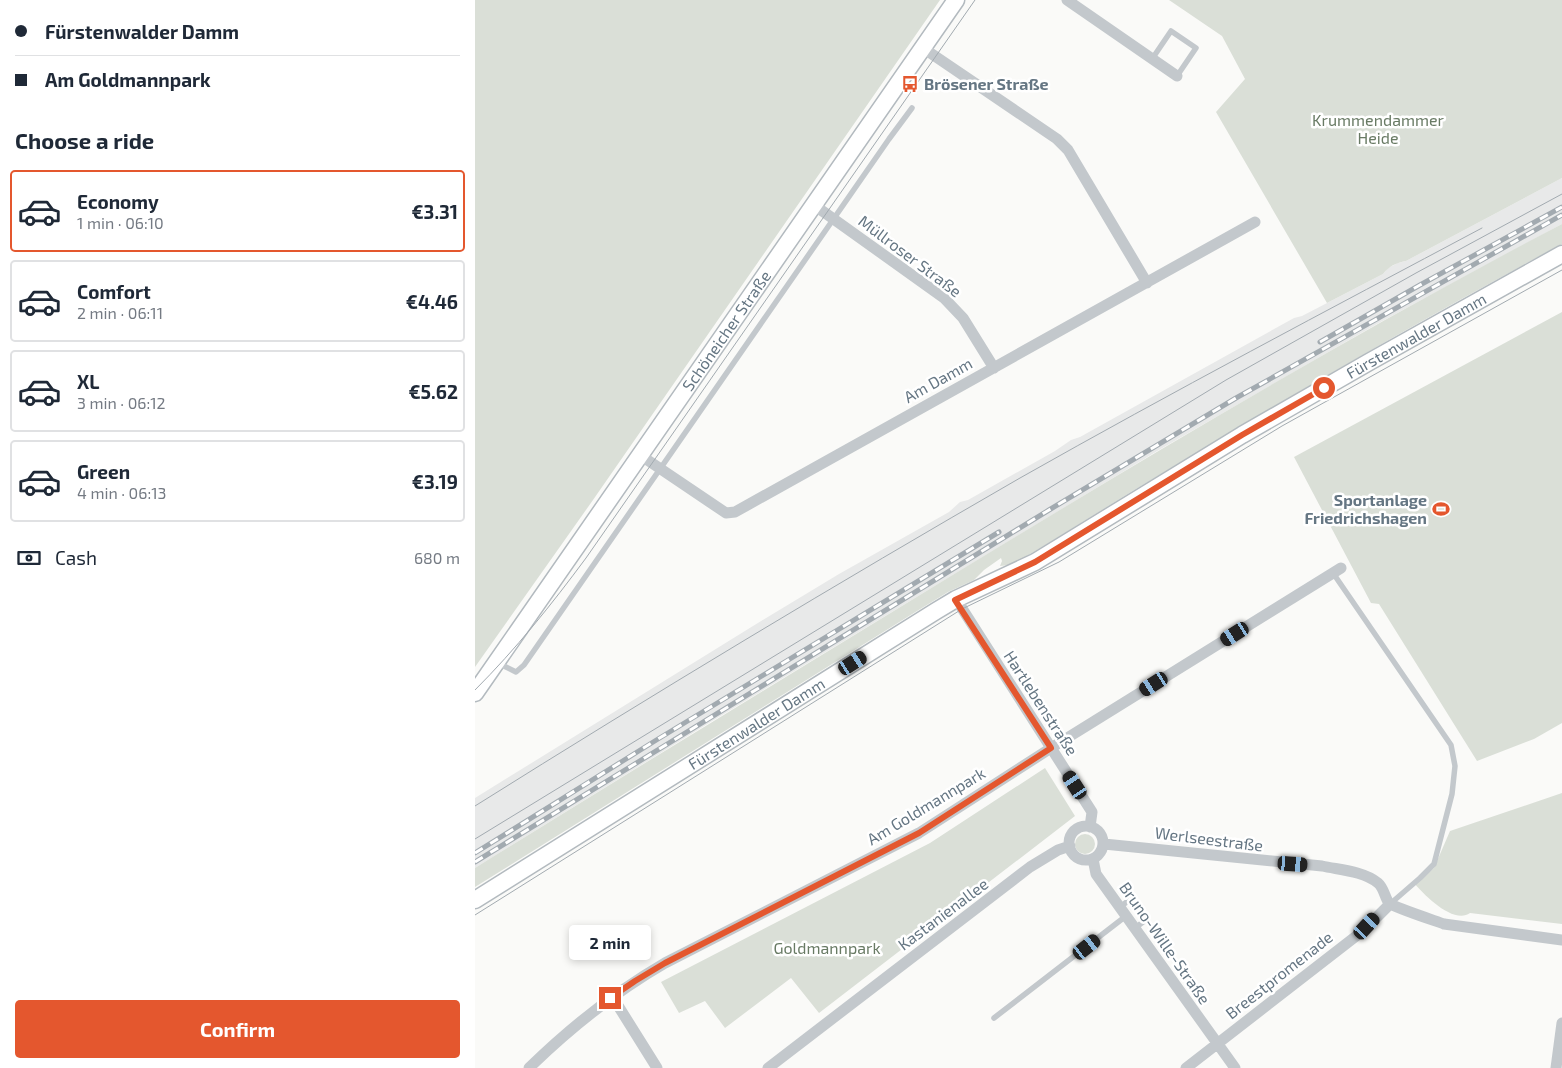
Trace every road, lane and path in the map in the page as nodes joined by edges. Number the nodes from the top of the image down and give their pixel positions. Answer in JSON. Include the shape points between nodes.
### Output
{"nodes":[{"id":1,"x":956,"y":0,"type":"edge"},
{"id":2,"x":1067,"y":0,"type":"edge"},
{"id":3,"x":923,"y":48,"type":"junction"},
{"id":4,"x":1152,"y":59,"type":"junction"},
{"id":5,"x":1177,"y":76,"type":"joint"},
{"id":6,"x":912,"y":108,"type":"dead end"},
{"id":7,"x":814,"y":205,"type":"junction"},
{"id":8,"x":833,"y":219,"type":"junction"},
{"id":9,"x":1255,"y":222,"type":"dead end"},
{"id":10,"x":1562,"y":254,"type":"edge"},
{"id":11,"x":1147,"y":283,"type":"junction"},
{"id":12,"x":994,"y":368,"type":"junction"},
{"id":13,"x":640,"y":455,"type":"junction"},
{"id":14,"x":660,"y":468,"type":"junction"},
{"id":15,"x":1337,"y":571,"type":"joint"},
{"id":16,"x":955,"y":600,"type":"junction"},
{"id":17,"x":497,"y":662,"type":"junction"},
{"id":18,"x":475,"y":693,"type":"edge"},
{"id":19,"x":1051,"y":748,"type":"junction"},
{"id":20,"x":1090,"y":827,"type":"junction"},
{"id":21,"x":1104,"y":844,"type":"junction"},
{"id":22,"x":1069,"y":846,"type":"junction"},
{"id":23,"x":1093,"y":859,"type":"junction"},
{"id":24,"x":1132,"y":898,"type":"dead end"},
{"id":25,"x":475,"y":900,"type":"edge"},
{"id":26,"x":1390,"y":904,"type":"junction"},
{"id":27,"x":1123,"y":912,"type":"junction"},
{"id":28,"x":1147,"y":919,"type":"dead end"},
{"id":29,"x":1135,"y":928,"type":"junction"},
{"id":30,"x":1562,"y":940,"type":"edge"},
{"id":31,"x":612,"y":996,"type":"junction"},
{"id":32,"x":994,"y":1018,"type":"dead end"},
{"id":33,"x":1562,"y":1023,"type":"edge"},
{"id":34,"x":1217,"y":1044,"type":"junction"},
{"id":35,"x":529,"y":1068,"type":"edge"},
{"id":36,"x":657,"y":1068,"type":"edge"},
{"id":37,"x":768,"y":1068,"type":"edge"},
{"id":38,"x":1186,"y":1068,"type":"edge"},
{"id":39,"x":1235,"y":1068,"type":"edge"},
{"id":40,"x":1557,"y":1068,"type":"edge"}],
"edges":[{"from":1,"to":3,"type":"main road","name":"Schöneicher Straße"},
{"from":2,"to":4,"type":"street"},
{"from":3,"to":7,"type":"main road","name":"Schöneicher Straße"},
{"from":3,"to":11,"type":"street","via":[[1057,139],[1068,150]]},
{"from":4,"to":5,"type":"street"},
{"from":4,"to":5,"type":"lane","via":[[1171,31],[1198,46]]},
{"from":6,"to":8,"type":"lane","name":"Schöneicher Straße"},
{"from":7,"to":8,"type":"street","name":"Müllroser Straße"},
{"from":7,"to":13,"type":"main road","name":"Schöneicher Straße"},
{"from":8,"to":12,"type":"street","name":"Müllroser Straße","via":[[944,298],[963,318]]},
{"from":8,"to":14,"type":"lane","name":"Schöneicher Straße"},
{"from":9,"to":11,"type":"street","name":"Am Damm"},
{"from":10,"to":16,"type":"main road","name":"Fürstenwalder Damm","via":[[1242,435],[1035,562]]},
{"from":11,"to":12,"type":"street","name":"Am Damm"},
{"from":12,"to":14,"type":"street","name":"Am Damm","via":[[735,512],[725,512]]},
{"from":13,"to":14,"type":"street","name":"Am Damm"},
{"from":13,"to":17,"type":"main road","name":"Schöneicher Straße"},
{"from":14,"to":17,"type":"lane","name":"Schöneicher Straße","via":[[524,666],[516,672]]},
{"from":15,"to":19,"type":"street","name":"Am Goldmannpark"},
{"from":15,"to":26,"type":"lane","via":[[1451,745],[1455,766],[1453,794],[1434,864]]},
{"from":16,"to":19,"type":"street","name":"Hartlebenstraße"},
{"from":16,"to":25,"type":"main road","name":"Fürstenwalder Damm"},
{"from":17,"to":18,"type":"main road","name":"Schöneicher Straße"},
{"from":19,"to":20,"type":"street","name":"Hartlebenstraße","via":[[1092,812]]},
{"from":19,"to":31,"type":"street","name":"Am Goldmannpark","via":[[919,833],[665,963]]},
{"from":20,"to":21,"type":"street","via":[[1098,830]]},
{"from":20,"to":22,"type":"street","via":[[1075,831]]},
{"from":21,"to":23,"type":"street"},
{"from":21,"to":26,"type":"street","name":"Werlseestraße","via":[[1349,871],[1379,884]]},
{"from":22,"to":23,"type":"street","via":[[1078,858]]},
{"from":22,"to":37,"type":"street","name":"Kastanienallee","via":[[1030,867]]},
{"from":23,"to":27,"type":"street","name":"Bruno-Wille-Straße","via":[[1096,874]]},
{"from":24,"to":27,"type":"lane"},
{"from":26,"to":30,"type":"street","via":[[1444,924]]},
{"from":26,"to":34,"type":"street","name":"Breestpromenade","via":[[1364,930]]},
{"from":27,"to":29,"type":"street","name":"Bruno-Wille-Straße"},
{"from":27,"to":32,"type":"lane"},
{"from":28,"to":29,"type":"lane"},
{"from":29,"to":34,"type":"street","name":"Bruno-Wille-Straße"},
{"from":31,"to":35,"type":"street","name":"Am Goldmannpark","via":[[571,1028]]},
{"from":31,"to":36,"type":"street"},
{"from":33,"to":40,"type":"street"},
{"from":34,"to":38,"type":"street","name":"Breestpromenade"},
{"from":34,"to":39,"type":"street","name":"Bruno-Wille-Straße"}]}
